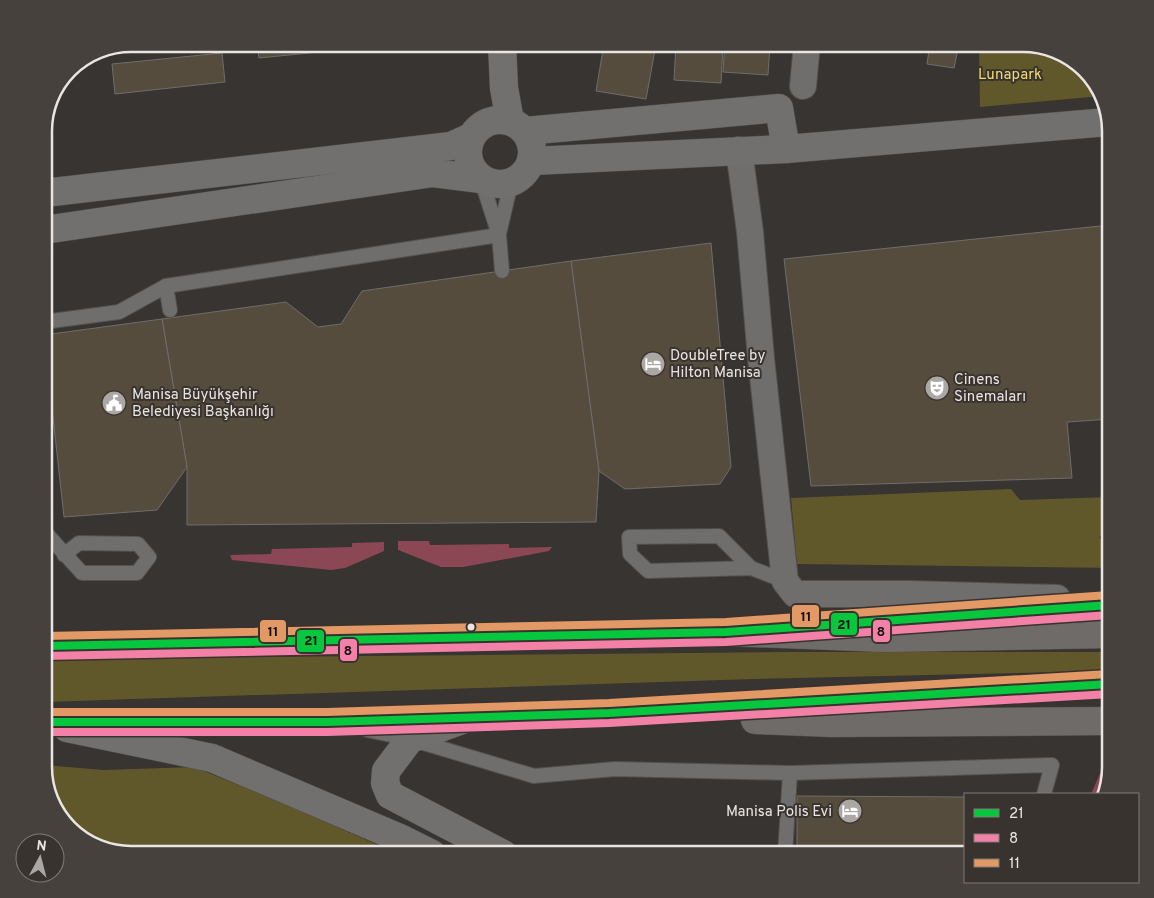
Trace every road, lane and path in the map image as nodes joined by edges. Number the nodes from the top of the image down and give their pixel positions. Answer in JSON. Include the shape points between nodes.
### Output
{"nodes":[{"id":1,"x":502,"y":52,"type":"edge"},
{"id":2,"x":806,"y":52,"type":"edge"},
{"id":3,"x":803,"y":86,"type":"dead end"},
{"id":4,"x":1101,"y":123,"type":"edge"},
{"id":5,"x":498,"y":128,"type":"junction"},
{"id":6,"x":786,"y":149,"type":"junction"},
{"id":7,"x":739,"y":150,"type":"junction"},
{"id":8,"x":532,"y":161,"type":"junction"},
{"id":9,"x":481,"y":178,"type":"junction"},
{"id":10,"x":511,"y":183,"type":"junction"},
{"id":11,"x":53,"y":192,"type":"edge"},
{"id":12,"x":53,"y":229,"type":"edge"},
{"id":13,"x":499,"y":235,"type":"junction"},
{"id":14,"x":502,"y":271,"type":"dead end"},
{"id":15,"x":166,"y":286,"type":"junction"},
{"id":16,"x":170,"y":310,"type":"dead end"},
{"id":17,"x":53,"y":321,"type":"edge"},
{"id":18,"x":53,"y":542,"type":"edge"},
{"id":19,"x":64,"y":555,"type":"junction"},
{"id":20,"x":751,"y":568,"type":"junction"},
{"id":21,"x":785,"y":581,"type":"junction"},
{"id":22,"x":1102,"y":600,"type":"edge"},
{"id":23,"x":1102,"y":606,"type":"edge"},
{"id":24,"x":726,"y":632,"type":"junction"},
{"id":25,"x":1102,"y":634,"type":"edge"},
{"id":26,"x":53,"y":646,"type":"edge"},
{"id":27,"x":1102,"y":684,"type":"edge"},
{"id":28,"x":609,"y":713,"type":"junction"},
{"id":29,"x":475,"y":716,"type":"junction"},
{"id":30,"x":1102,"y":720,"type":"edge"},
{"id":31,"x":53,"y":722,"type":"edge"},
{"id":32,"x":327,"y":722,"type":"junction"},
{"id":33,"x":53,"y":724,"type":"edge"},
{"id":34,"x":410,"y":739,"type":"junction"},
{"id":35,"x":790,"y":773,"type":"junction"},
{"id":36,"x":1044,"y":793,"type":"edge"},
{"id":37,"x":416,"y":846,"type":"edge"},
{"id":38,"x":488,"y":846,"type":"edge"},
{"id":39,"x":785,"y":846,"type":"edge"}],
"edges":[{"from":1,"to":5,"type":"street","via":[[504,88]]},
{"from":2,"to":3,"type":"street"},
{"from":4,"to":6,"type":"street"},
{"from":5,"to":6,"type":"street","via":[[779,108]]},
{"from":5,"to":8,"type":"street","via":[[533,150]]},
{"from":5,"to":9,"type":"street","via":[[468,155],[474,172]]},
{"from":5,"to":11,"type":"street","via":[[451,146]]},
{"from":6,"to":7,"type":"street"},
{"from":7,"to":8,"type":"street"},
{"from":7,"to":21,"type":"street"},
{"from":8,"to":10,"type":"street","via":[[524,174]]},
{"from":9,"to":10,"type":"street","via":[[501,185]]},
{"from":9,"to":12,"type":"street","via":[[433,173]]},
{"from":9,"to":13,"type":"lane"},
{"from":10,"to":13,"type":"lane"},
{"from":13,"to":14,"type":"lane"},
{"from":13,"to":15,"type":"lane"},
{"from":15,"to":16,"type":"lane"},
{"from":15,"to":17,"type":"lane","via":[[119,312]]},
{"from":18,"to":19,"type":"lane"},
{"from":19,"to":19,"type":"lane","via":[[82,573],[138,573],[149,557],[138,544],[79,543]]},
{"from":20,"to":20,"type":"lane","via":[[719,536],[629,537],[630,554],[648,571]]},
{"from":20,"to":21,"type":"lane"},
{"from":21,"to":22,"type":"street","via":[[795,594]]},
{"from":23,"to":24,"type":"highway"},
{"from":24,"to":25,"type":"highway","via":[[885,638]]},
{"from":24,"to":26,"type":"highway"},
{"from":27,"to":28,"type":"highway"},
{"from":28,"to":29,"type":"highway"},
{"from":28,"to":30,"type":"highway","via":[[832,723]]},
{"from":29,"to":32,"type":"highway"},
{"from":29,"to":34,"type":"street"},
{"from":31,"to":32,"type":"highway"},
{"from":32,"to":34,"type":"lane"},
{"from":33,"to":37,"type":"street","via":[[212,758]]},
{"from":34,"to":35,"type":"lane","via":[[534,776],[615,769]]},
{"from":34,"to":38,"type":"street","via":[[386,772],[385,783],[390,795]]},
{"from":35,"to":36,"type":"lane","via":[[1052,765]]},
{"from":35,"to":39,"type":"lane"}]}
